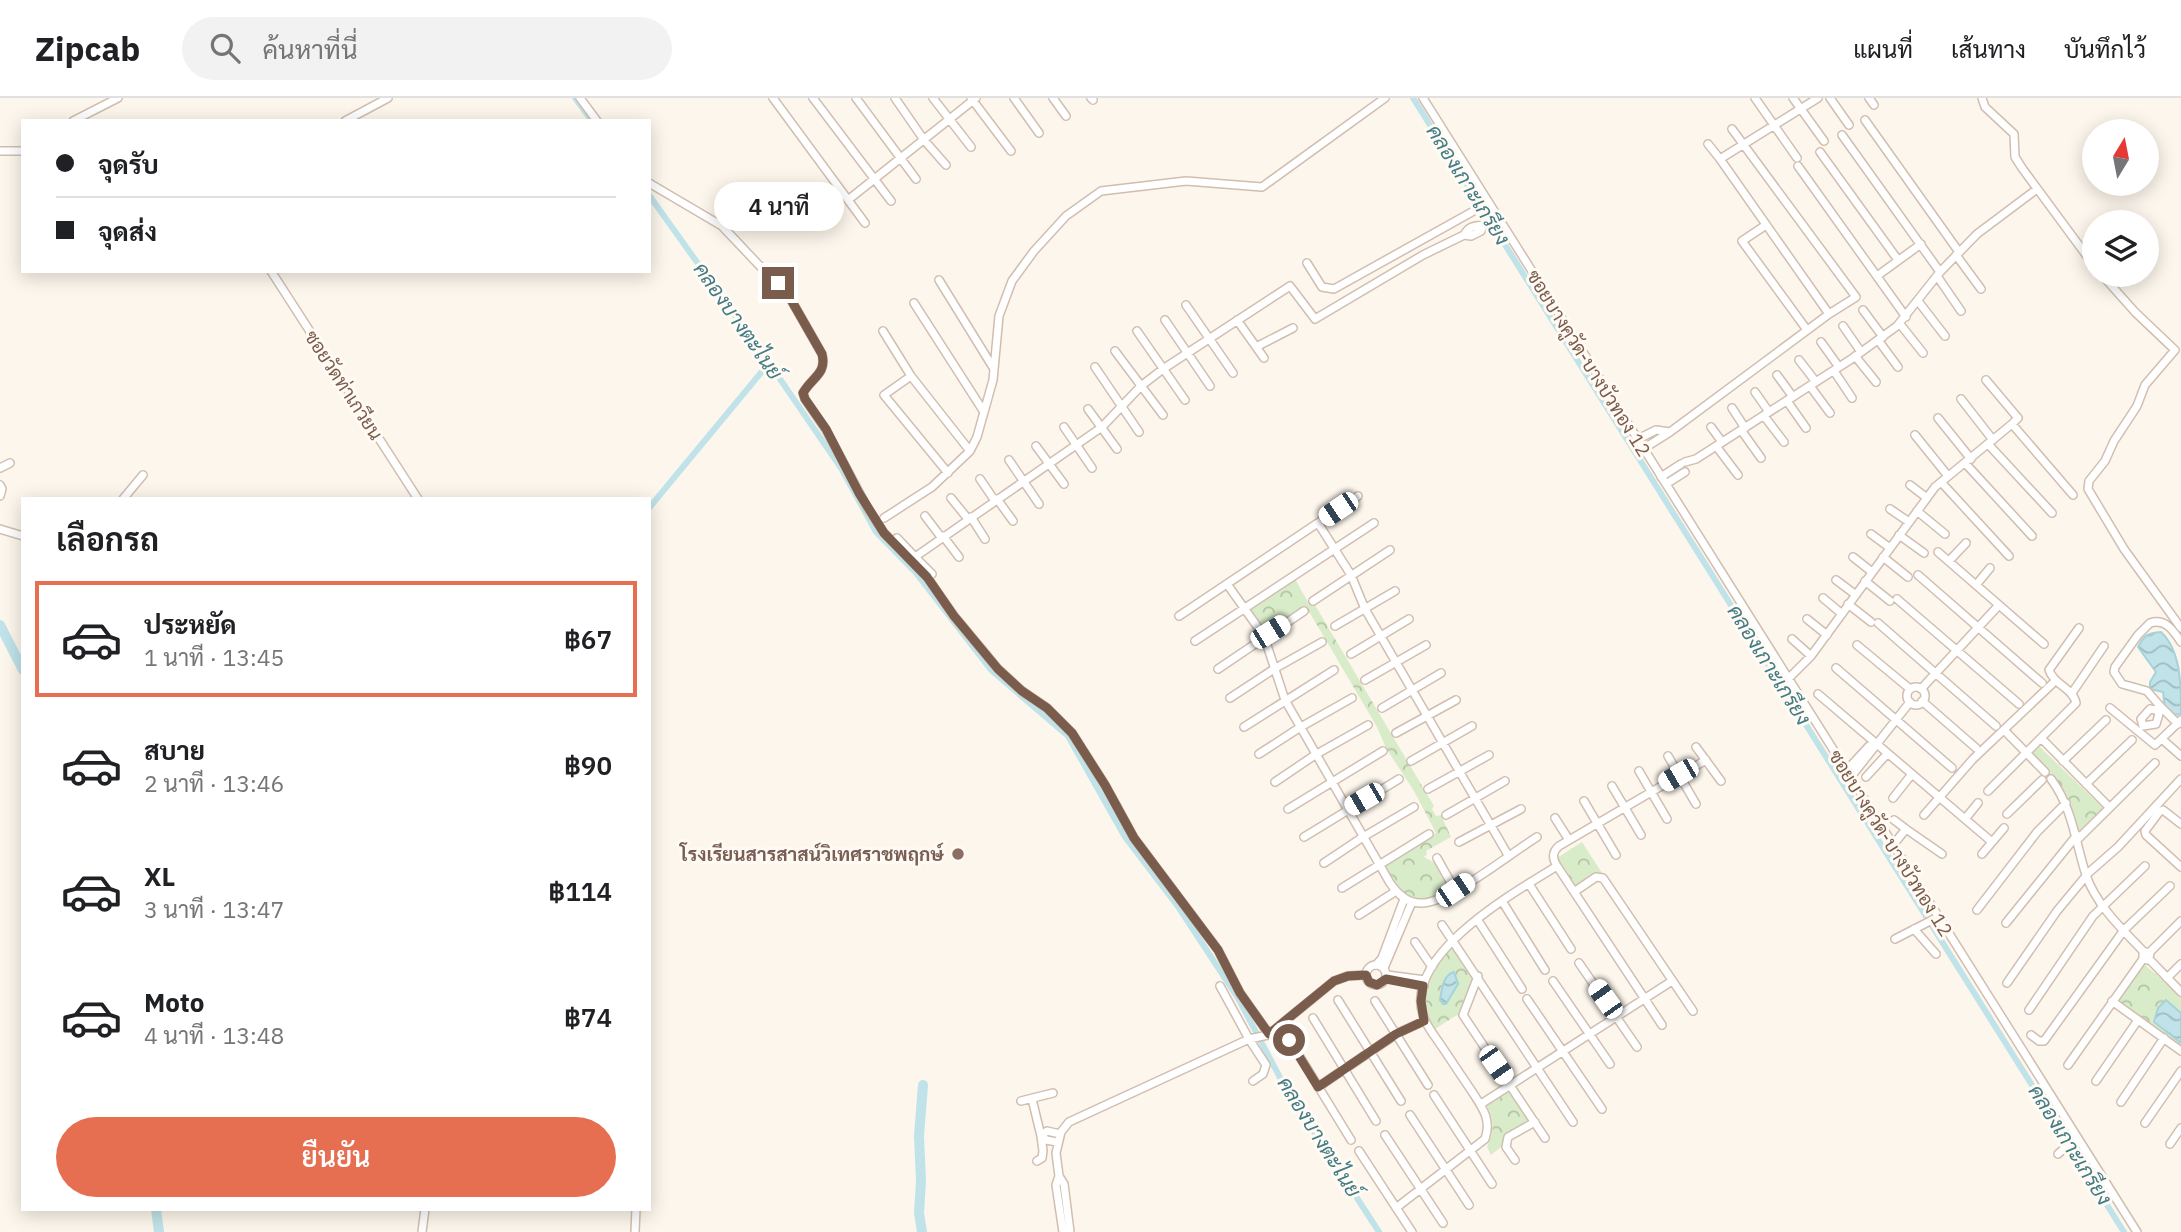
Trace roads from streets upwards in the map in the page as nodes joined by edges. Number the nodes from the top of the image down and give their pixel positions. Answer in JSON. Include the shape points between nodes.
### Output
{"nodes":[{"id":1,"x":118,"y":98,"type":"edge"},
{"id":2,"x":388,"y":98,"type":"edge"},
{"id":3,"x":580,"y":98,"type":"edge"},
{"id":4,"x":773,"y":98,"type":"edge"},
{"id":5,"x":814,"y":98,"type":"edge"},
{"id":6,"x":856,"y":98,"type":"edge"},
{"id":7,"x":895,"y":98,"type":"edge"},
{"id":8,"x":933,"y":98,"type":"edge"},
{"id":9,"x":1014,"y":98,"type":"edge"},
{"id":10,"x":1053,"y":98,"type":"edge"},
{"id":11,"x":1385,"y":98,"type":"edge"},
{"id":12,"x":1423,"y":98,"type":"edge"},
{"id":13,"x":1755,"y":98,"type":"edge"},
{"id":14,"x":1793,"y":98,"type":"edge"},
{"id":15,"x":1818,"y":98,"type":"edge"},
{"id":16,"x":1830,"y":98,"type":"edge"},
{"id":17,"x":1982,"y":98,"type":"edge"},
{"id":18,"x":974,"y":99,"type":"edge"},
{"id":19,"x":1801,"y":108,"type":"junction"},
{"id":20,"x":1066,"y":116,"type":"dead end"},
{"id":21,"x":77,"y":119,"type":"edge"},
{"id":22,"x":349,"y":119,"type":"edge"},
{"id":23,"x":596,"y":119,"type":"edge"},
{"id":24,"x":949,"y":120,"type":"junction"},
{"id":25,"x":1865,"y":120,"type":"dead end"},
{"id":26,"x":1774,"y":125,"type":"junction"},
{"id":27,"x":1849,"y":125,"type":"dead end"},
{"id":28,"x":1732,"y":129,"type":"dead end"},
{"id":29,"x":1039,"y":133,"type":"dead end"},
{"id":30,"x":1842,"y":135,"type":"dead end"},
{"id":31,"x":924,"y":139,"type":"junction"},
{"id":32,"x":1824,"y":141,"type":"dead end"},
{"id":33,"x":1708,"y":144,"type":"dead end"},
{"id":34,"x":1744,"y":144,"type":"junction"},
{"id":35,"x":971,"y":147,"type":"dead end"},
{"id":36,"x":0,"y":151,"type":"edge"},
{"id":37,"x":21,"y":151,"type":"edge"},
{"id":38,"x":1011,"y":151,"type":"dead end"},
{"id":39,"x":1820,"y":152,"type":"dead end"},
{"id":40,"x":900,"y":158,"type":"junction"},
{"id":41,"x":1720,"y":159,"type":"junction"},
{"id":42,"x":946,"y":164,"type":"dead end"},
{"id":43,"x":875,"y":179,"type":"junction"},
{"id":44,"x":916,"y":179,"type":"dead end"},
{"id":45,"x":651,"y":184,"type":"edge"},
{"id":46,"x":2037,"y":189,"type":"junction"},
{"id":47,"x":848,"y":200,"type":"junction"},
{"id":48,"x":891,"y":201,"type":"dead end"},
{"id":49,"x":1486,"y":204,"type":"junction"},
{"id":50,"x":1489,"y":221,"type":"junction"},
{"id":51,"x":865,"y":223,"type":"dead end"},
{"id":52,"x":1766,"y":225,"type":"junction"},
{"id":53,"x":1921,"y":244,"type":"junction"},
{"id":54,"x":2082,"y":250,"type":"edge"},
{"id":55,"x":1957,"y":254,"type":"junction"},
{"id":56,"x":1898,"y":260,"type":"junction"},
{"id":57,"x":1307,"y":263,"type":"dead end"},
{"id":58,"x":272,"y":273,"type":"edge"},
{"id":59,"x":1939,"y":274,"type":"junction"},
{"id":60,"x":1877,"y":275,"type":"junction"},
{"id":61,"x":939,"y":280,"type":"dead end"},
{"id":62,"x":2113,"y":287,"type":"edge"},
{"id":63,"x":1981,"y":289,"type":"dead end"},
{"id":64,"x":1918,"y":301,"type":"junction"},
{"id":65,"x":914,"y":303,"type":"dead end"},
{"id":66,"x":1186,"y":305,"type":"dead end"},
{"id":67,"x":1863,"y":310,"type":"dead end"},
{"id":68,"x":1961,"y":311,"type":"dead end"},
{"id":69,"x":1829,"y":314,"type":"junction"},
{"id":70,"x":1906,"y":317,"type":"junction"},
{"id":71,"x":1165,"y":320,"type":"dead end"},
{"id":72,"x":1237,"y":320,"type":"junction"},
{"id":73,"x":1900,"y":324,"type":"junction"},
{"id":74,"x":1843,"y":326,"type":"dead end"},
{"id":75,"x":1293,"y":328,"type":"dead end"},
{"id":76,"x":1807,"y":330,"type":"junction"},
{"id":77,"x":883,"y":331,"type":"dead end"},
{"id":78,"x":1137,"y":331,"type":"dead end"},
{"id":79,"x":1945,"y":336,"type":"dead end"},
{"id":80,"x":1210,"y":338,"type":"junction"},
{"id":81,"x":1880,"y":339,"type":"junction"},
{"id":82,"x":1821,"y":342,"type":"dead end"},
{"id":83,"x":1256,"y":346,"type":"junction"},
{"id":84,"x":1115,"y":351,"type":"dead end"},
{"id":85,"x":1923,"y":353,"type":"dead end"},
{"id":86,"x":1187,"y":354,"type":"junction"},
{"id":87,"x":1858,"y":354,"type":"junction"},
{"id":88,"x":1264,"y":358,"type":"dead end"},
{"id":89,"x":1799,"y":360,"type":"dead end"},
{"id":90,"x":1095,"y":367,"type":"dead end"},
{"id":91,"x":1898,"y":367,"type":"dead end"},
{"id":92,"x":1163,"y":369,"type":"junction"},
{"id":93,"x":1836,"y":369,"type":"junction"},
{"id":94,"x":995,"y":370,"type":"junction"},
{"id":95,"x":1233,"y":373,"type":"dead end"},
{"id":96,"x":1777,"y":375,"type":"dead end"},
{"id":97,"x":911,"y":376,"type":"junction"},
{"id":98,"x":1986,"y":380,"type":"dead end"},
{"id":99,"x":1876,"y":382,"type":"dead end"},
{"id":100,"x":1813,"y":384,"type":"junction"},
{"id":101,"x":1141,"y":386,"type":"junction"},
{"id":102,"x":1210,"y":386,"type":"dead end"},
{"id":103,"x":1755,"y":392,"type":"dead end"},
{"id":104,"x":1852,"y":398,"type":"dead end"},
{"id":105,"x":1790,"y":399,"type":"junction"},
{"id":106,"x":1961,"y":399,"type":"dead end"},
{"id":107,"x":1185,"y":400,"type":"dead end"},
{"id":108,"x":1122,"y":406,"type":"junction"},
{"id":109,"x":1732,"y":408,"type":"dead end"},
{"id":110,"x":1088,"y":409,"type":"dead end"},
{"id":111,"x":984,"y":412,"type":"junction"},
{"id":112,"x":1830,"y":413,"type":"dead end"},
{"id":113,"x":1766,"y":414,"type":"junction"},
{"id":114,"x":1163,"y":415,"type":"dead end"},
{"id":115,"x":1938,"y":418,"type":"dead end"},
{"id":116,"x":2011,"y":424,"type":"junction"},
{"id":117,"x":1064,"y":427,"type":"dead end"},
{"id":118,"x":1102,"y":427,"type":"junction"},
{"id":119,"x":1711,"y":427,"type":"dead end"},
{"id":120,"x":1806,"y":428,"type":"dead end"},
{"id":121,"x":1743,"y":429,"type":"junction"},
{"id":122,"x":1139,"y":432,"type":"dead end"},
{"id":123,"x":1670,"y":432,"type":"junction"},
{"id":124,"x":1915,"y":435,"type":"dead end"},
{"id":125,"x":1638,"y":439,"type":"junction"},
{"id":126,"x":1784,"y":442,"type":"dead end"},
{"id":127,"x":1991,"y":442,"type":"junction"},
{"id":128,"x":1719,"y":444,"type":"junction"},
{"id":129,"x":1036,"y":446,"type":"dead end"},
{"id":130,"x":1077,"y":446,"type":"junction"},
{"id":131,"x":1117,"y":449,"type":"dead end"},
{"id":132,"x":1643,"y":449,"type":"junction"},
{"id":133,"x":970,"y":451,"type":"junction"},
{"id":134,"x":1761,"y":458,"type":"dead end"},
{"id":135,"x":1009,"y":460,"type":"dead end"},
{"id":136,"x":1968,"y":461,"type":"junction"},
{"id":137,"x":10,"y":463,"type":"dead end"},
{"id":138,"x":1049,"y":464,"type":"junction"},
{"id":139,"x":0,"y":468,"type":"edge"},
{"id":140,"x":1092,"y":468,"type":"dead end"},
{"id":141,"x":948,"y":473,"type":"junction"},
{"id":142,"x":143,"y":475,"type":"dead end"},
{"id":143,"x":1738,"y":475,"type":"dead end"},
{"id":144,"x":1948,"y":476,"type":"junction"},
{"id":145,"x":980,"y":479,"type":"dead end"},
{"id":146,"x":1663,"y":480,"type":"junction"},
{"id":147,"x":1023,"y":481,"type":"junction"},
{"id":148,"x":1941,"y":482,"type":"junction"},
{"id":149,"x":1064,"y":484,"type":"dead end"},
{"id":150,"x":0,"y":485,"type":"edge"},
{"id":151,"x":1910,"y":485,"type":"dead end"},
{"id":152,"x":2073,"y":495,"type":"dead end"},
{"id":153,"x":0,"y":496,"type":"edge"},
{"id":154,"x":1358,"y":496,"type":"dead end"},
{"id":155,"x":125,"y":497,"type":"edge"},
{"id":156,"x":417,"y":497,"type":"edge"},
{"id":157,"x":951,"y":498,"type":"dead end"},
{"id":158,"x":1927,"y":498,"type":"junction"},
{"id":159,"x":996,"y":500,"type":"junction"},
{"id":160,"x":1039,"y":504,"type":"dead end"},
{"id":161,"x":1890,"y":509,"type":"dead end"},
{"id":162,"x":1917,"y":511,"type":"junction"},
{"id":163,"x":2052,"y":513,"type":"dead end"},
{"id":164,"x":925,"y":516,"type":"dead end"},
{"id":165,"x":884,"y":518,"type":"dead end"},
{"id":166,"x":969,"y":518,"type":"junction"},
{"id":167,"x":1013,"y":521,"type":"dead end"},
{"id":168,"x":1909,"y":522,"type":"junction"},
{"id":169,"x":1318,"y":523,"type":"junction"},
{"id":170,"x":1374,"y":523,"type":"dead end"},
{"id":171,"x":0,"y":529,"type":"edge"},
{"id":172,"x":1871,"y":534,"type":"dead end"},
{"id":173,"x":1945,"y":534,"type":"dead end"},
{"id":174,"x":21,"y":536,"type":"edge"},
{"id":175,"x":942,"y":536,"type":"junction"},
{"id":176,"x":1899,"y":536,"type":"junction"},
{"id":177,"x":2032,"y":536,"type":"dead end"},
{"id":178,"x":897,"y":538,"type":"dead end"},
{"id":179,"x":985,"y":539,"type":"dead end"},
{"id":180,"x":1966,"y":543,"type":"dead end"},
{"id":181,"x":1335,"y":548,"type":"junction"},
{"id":182,"x":1890,"y":548,"type":"junction"},
{"id":183,"x":1390,"y":550,"type":"dead end"},
{"id":184,"x":1938,"y":552,"type":"dead end"},
{"id":185,"x":1924,"y":554,"type":"dead end"},
{"id":186,"x":915,"y":556,"type":"junction"},
{"id":187,"x":2009,"y":556,"type":"dead end"},
{"id":188,"x":959,"y":557,"type":"dead end"},
{"id":189,"x":1853,"y":557,"type":"dead end"},
{"id":190,"x":1883,"y":557,"type":"junction"},
{"id":191,"x":1949,"y":561,"type":"junction"},
{"id":192,"x":1990,"y":568,"type":"dead end"},
{"id":193,"x":1872,"y":572,"type":"junction"},
{"id":194,"x":932,"y":574,"type":"dead end"},
{"id":195,"x":1351,"y":575,"type":"junction"},
{"id":196,"x":1918,"y":575,"type":"dead end"},
{"id":197,"x":1908,"y":577,"type":"dead end"},
{"id":198,"x":1836,"y":580,"type":"dead end"},
{"id":199,"x":1865,"y":582,"type":"junction"},
{"id":200,"x":1227,"y":584,"type":"junction"},
{"id":201,"x":1976,"y":585,"type":"junction"},
{"id":202,"x":1395,"y":591,"type":"dead end"},
{"id":203,"x":1856,"y":595,"type":"junction"},
{"id":204,"x":1823,"y":598,"type":"dead end"},
{"id":205,"x":1313,"y":601,"type":"dead end"},
{"id":206,"x":1849,"y":604,"type":"junction"},
{"id":207,"x":1999,"y":605,"type":"junction"},
{"id":208,"x":1245,"y":609,"type":"junction"},
{"id":209,"x":1365,"y":609,"type":"junction"},
{"id":210,"x":1304,"y":611,"type":"dead end"},
{"id":211,"x":1842,"y":614,"type":"junction"},
{"id":212,"x":1179,"y":616,"type":"dead end"},
{"id":213,"x":1409,"y":619,"type":"dead end"},
{"id":214,"x":1807,"y":619,"type":"dead end"},
{"id":215,"x":1335,"y":626,"type":"dead end"},
{"id":216,"x":1978,"y":628,"type":"junction"},
{"id":217,"x":2079,"y":628,"type":"dead end"},
{"id":218,"x":2181,"y":628,"type":"edge"},
{"id":219,"x":1827,"y":635,"type":"junction"},
{"id":220,"x":1264,"y":636,"type":"junction"},
{"id":221,"x":1381,"y":636,"type":"junction"},
{"id":222,"x":1791,"y":639,"type":"dead end"},
{"id":223,"x":1195,"y":641,"type":"dead end"},
{"id":224,"x":1322,"y":642,"type":"dead end"},
{"id":225,"x":2181,"y":642,"type":"edge"},
{"id":226,"x":2044,"y":644,"type":"dead end"},
{"id":227,"x":1426,"y":645,"type":"dead end"},
{"id":228,"x":1857,"y":645,"type":"dead end"},
{"id":229,"x":2104,"y":646,"type":"dead end"},
{"id":230,"x":1957,"y":650,"type":"junction"},
{"id":231,"x":1351,"y":654,"type":"dead end"},
{"id":232,"x":1811,"y":656,"type":"junction"},
{"id":233,"x":1396,"y":663,"type":"junction"},
{"id":234,"x":1836,"y":668,"type":"dead end"},
{"id":235,"x":1218,"y":669,"type":"dead end"},
{"id":236,"x":1274,"y":669,"type":"junction"},
{"id":237,"x":1334,"y":670,"type":"dead end"},
{"id":238,"x":1441,"y":673,"type":"dead end"},
{"id":239,"x":1935,"y":673,"type":"junction"},
{"id":240,"x":1788,"y":679,"type":"junction"},
{"id":241,"x":1365,"y":680,"type":"dead end"},
{"id":242,"x":2042,"y":683,"type":"dead end"},
{"id":243,"x":2052,"y":684,"type":"dead end"},
{"id":244,"x":1910,"y":689,"type":"junction"},
{"id":245,"x":1921,"y":689,"type":"junction"},
{"id":246,"x":1412,"y":690,"type":"junction"},
{"id":247,"x":2072,"y":693,"type":"junction"},
{"id":248,"x":1818,"y":694,"type":"dead end"},
{"id":249,"x":1230,"y":698,"type":"dead end"},
{"id":250,"x":1352,"y":698,"type":"dead end"},
{"id":251,"x":1285,"y":700,"type":"junction"},
{"id":252,"x":1456,"y":700,"type":"dead end"},
{"id":253,"x":1922,"y":701,"type":"junction"},
{"id":254,"x":1910,"y":702,"type":"junction"},
{"id":255,"x":2019,"y":704,"type":"dead end"},
{"id":256,"x":1382,"y":708,"type":"dead end"},
{"id":257,"x":2110,"y":708,"type":"dead end"},
{"id":258,"x":2158,"y":708,"type":"junction"},
{"id":259,"x":1427,"y":716,"type":"junction"},
{"id":260,"x":1895,"y":718,"type":"junction"},
{"id":261,"x":2106,"y":720,"type":"dead end"},
{"id":262,"x":2179,"y":722,"type":"edge"},
{"id":263,"x":2156,"y":724,"type":"junction"},
{"id":264,"x":1368,"y":725,"type":"dead end"},
{"id":265,"x":1472,"y":726,"type":"dead end"},
{"id":266,"x":1244,"y":727,"type":"dead end"},
{"id":267,"x":1300,"y":727,"type":"junction"},
{"id":268,"x":2000,"y":728,"type":"junction"},
{"id":269,"x":1396,"y":733,"type":"dead end"},
{"id":270,"x":2165,"y":737,"type":"junction"},
{"id":271,"x":2041,"y":738,"type":"junction"},
{"id":272,"x":2133,"y":740,"type":"dead end"},
{"id":273,"x":1442,"y":744,"type":"junction"},
{"id":274,"x":1875,"y":744,"type":"junction"},
{"id":275,"x":1696,"y":747,"type":"dead end"},
{"id":276,"x":1976,"y":748,"type":"dead end"},
{"id":277,"x":1383,"y":751,"type":"dead end"},
{"id":278,"x":2025,"y":752,"type":"junction"},
{"id":279,"x":1259,"y":754,"type":"dead end"},
{"id":280,"x":1887,"y":754,"type":"junction"},
{"id":281,"x":1315,"y":755,"type":"junction"},
{"id":282,"x":1489,"y":755,"type":"dead end"},
{"id":283,"x":1668,"y":756,"type":"dead end"},
{"id":284,"x":2181,"y":756,"type":"edge"},
{"id":285,"x":1706,"y":760,"type":"junction"},
{"id":286,"x":1411,"y":761,"type":"dead end"},
{"id":287,"x":2063,"y":761,"type":"junction"},
{"id":288,"x":2155,"y":763,"type":"dead end"},
{"id":289,"x":1952,"y":768,"type":"dead end"},
{"id":290,"x":1639,"y":771,"type":"dead end"},
{"id":291,"x":1459,"y":772,"type":"junction"},
{"id":292,"x":1848,"y":774,"type":"junction"},
{"id":293,"x":1912,"y":774,"type":"junction"},
{"id":294,"x":1678,"y":775,"type":"junction"},
{"id":295,"x":2044,"y":776,"type":"junction"},
{"id":296,"x":1866,"y":777,"type":"dead end"},
{"id":297,"x":1399,"y":779,"type":"dead end"},
{"id":298,"x":2181,"y":779,"type":"edge"},
{"id":299,"x":1331,"y":781,"type":"junction"},
{"id":300,"x":1505,"y":781,"type":"dead end"},
{"id":301,"x":1721,"y":781,"type":"dead end"},
{"id":302,"x":1275,"y":782,"type":"dead end"},
{"id":303,"x":2086,"y":784,"type":"junction"},
{"id":304,"x":1612,"y":786,"type":"dead end"},
{"id":305,"x":1428,"y":789,"type":"dead end"},
{"id":306,"x":1651,"y":791,"type":"junction"},
{"id":307,"x":1987,"y":791,"type":"dead end"},
{"id":308,"x":1940,"y":797,"type":"junction"},
{"id":309,"x":1893,"y":798,"type":"dead end"},
{"id":310,"x":1475,"y":799,"type":"junction"},
{"id":311,"x":1584,"y":801,"type":"dead end"},
{"id":312,"x":1978,"y":803,"type":"dead end"},
{"id":313,"x":2066,"y":803,"type":"junction"},
{"id":314,"x":1696,"y":804,"type":"dead end"},
{"id":315,"x":1625,"y":806,"type":"junction"},
{"id":316,"x":1414,"y":807,"type":"dead end"},
{"id":317,"x":2109,"y":807,"type":"junction"},
{"id":318,"x":1287,"y":809,"type":"dead end"},
{"id":319,"x":1347,"y":809,"type":"junction"},
{"id":320,"x":1521,"y":809,"type":"dead end"},
{"id":321,"x":2007,"y":814,"type":"dead end"},
{"id":322,"x":1924,"y":815,"type":"dead end"},
{"id":323,"x":1446,"y":816,"type":"dead end"},
{"id":324,"x":1555,"y":818,"type":"dead end"},
{"id":325,"x":1667,"y":819,"type":"dead end"},
{"id":326,"x":1965,"y":819,"type":"junction"},
{"id":327,"x":1894,"y":820,"type":"dead end"},
{"id":328,"x":1597,"y":822,"type":"junction"},
{"id":329,"x":2181,"y":824,"type":"edge"},
{"id":330,"x":1490,"y":825,"type":"junction"},
{"id":331,"x":2004,"y":828,"type":"dead end"},
{"id":332,"x":1906,"y":829,"type":"junction"},
{"id":333,"x":1429,"y":834,"type":"dead end"},
{"id":334,"x":1641,"y":835,"type":"dead end"},
{"id":335,"x":1363,"y":836,"type":"junction"},
{"id":336,"x":1304,"y":837,"type":"dead end"},
{"id":337,"x":1537,"y":837,"type":"dead end"},
{"id":338,"x":2077,"y":837,"type":"junction"},
{"id":339,"x":1569,"y":840,"type":"junction"},
{"id":340,"x":1459,"y":842,"type":"dead end"},
{"id":341,"x":1992,"y":842,"type":"junction"},
{"id":342,"x":1893,"y":845,"type":"junction"},
{"id":343,"x":1942,"y":854,"type":"dead end"},
{"id":344,"x":1982,"y":854,"type":"dead end"},
{"id":345,"x":1508,"y":855,"type":"junction"},
{"id":346,"x":1616,"y":855,"type":"dead end"},
{"id":347,"x":1437,"y":858,"type":"dead end"},
{"id":348,"x":1324,"y":863,"type":"dead end"},
{"id":349,"x":1379,"y":864,"type":"junction"},
{"id":350,"x":1557,"y":866,"type":"junction"},
{"id":351,"x":2145,"y":866,"type":"dead end"},
{"id":352,"x":2181,"y":867,"type":"edge"},
{"id":353,"x":2086,"y":875,"type":"junction"},
{"id":354,"x":1529,"y":884,"type":"junction"},
{"id":355,"x":2170,"y":886,"type":"dead end"},
{"id":356,"x":1342,"y":888,"type":"dead end"},
{"id":357,"x":1455,"y":890,"type":"junction"},
{"id":358,"x":1396,"y":891,"type":"junction"},
{"id":359,"x":1574,"y":892,"type":"junction"},
{"id":360,"x":1408,"y":901,"type":"junction"},
{"id":361,"x":1503,"y":901,"type":"junction"},
{"id":362,"x":2103,"y":905,"type":"junction"},
{"id":363,"x":1977,"y":910,"type":"dead end"},
{"id":364,"x":1359,"y":915,"type":"dead end"},
{"id":365,"x":1936,"y":918,"type":"junction"},
{"id":366,"x":1476,"y":919,"type":"junction"},
{"id":367,"x":2181,"y":921,"type":"edge"},
{"id":368,"x":2006,"y":923,"type":"dead end"},
{"id":369,"x":1443,"y":925,"type":"dead end"},
{"id":370,"x":1914,"y":929,"type":"junction"},
{"id":371,"x":2124,"y":930,"type":"junction"},
{"id":372,"x":1895,"y":939,"type":"dead end"},
{"id":373,"x":1453,"y":941,"type":"junction"},
{"id":374,"x":1415,"y":942,"type":"dead end"},
{"id":375,"x":1571,"y":949,"type":"dead end"},
{"id":376,"x":1936,"y":954,"type":"dead end"},
{"id":377,"x":2146,"y":956,"type":"junction"},
{"id":378,"x":1579,"y":963,"type":"dead end"},
{"id":379,"x":2181,"y":964,"type":"edge"},
{"id":380,"x":1432,"y":967,"type":"junction"},
{"id":381,"x":1545,"y":970,"type":"dead end"},
{"id":382,"x":1383,"y":972,"type":"junction"},
{"id":383,"x":1366,"y":975,"type":"junction"},
{"id":384,"x":1478,"y":976,"type":"junction"},
{"id":385,"x":2168,"y":978,"type":"junction"},
{"id":386,"x":1552,"y":981,"type":"dead end"},
{"id":387,"x":1672,"y":981,"type":"junction"},
{"id":388,"x":1424,"y":983,"type":"junction"},
{"id":389,"x":2007,"y":983,"type":"dead end"},
{"id":390,"x":1220,"y":986,"type":"dead end"},
{"id":391,"x":1521,"y":989,"type":"dead end"},
{"id":392,"x":2181,"y":992,"type":"edge"},
{"id":393,"x":1527,"y":999,"type":"dead end"},
{"id":394,"x":1644,"y":999,"type":"junction"},
{"id":395,"x":1338,"y":1000,"type":"dead end"},
{"id":396,"x":1375,"y":1001,"type":"dead end"},
{"id":397,"x":2112,"y":1001,"type":"junction"},
{"id":398,"x":2029,"y":1010,"type":"dead end"},
{"id":399,"x":1693,"y":1011,"type":"dead end"},
{"id":400,"x":1618,"y":1017,"type":"junction"},
{"id":401,"x":1313,"y":1018,"type":"dead end"},
{"id":402,"x":2138,"y":1020,"type":"junction"},
{"id":403,"x":1424,"y":1021,"type":"junction"},
{"id":404,"x":1662,"y":1026,"type":"dead end"},
{"id":405,"x":1396,"y":1034,"type":"junction"},
{"id":406,"x":1590,"y":1034,"type":"junction"},
{"id":407,"x":1266,"y":1035,"type":"junction"},
{"id":408,"x":2031,"y":1035,"type":"dead end"},
{"id":409,"x":2164,"y":1038,"type":"junction"},
{"id":410,"x":1250,"y":1039,"type":"junction"},
{"id":411,"x":1289,"y":1040,"type":"dead end"},
{"id":412,"x":1637,"y":1047,"type":"dead end"},
{"id":413,"x":1370,"y":1051,"type":"junction"},
{"id":414,"x":2181,"y":1051,"type":"edge"},
{"id":415,"x":1563,"y":1053,"type":"junction"},
{"id":416,"x":1610,"y":1064,"type":"dead end"},
{"id":417,"x":2068,"y":1065,"type":"dead end"},
{"id":418,"x":1538,"y":1068,"type":"junction"},
{"id":419,"x":1345,"y":1069,"type":"junction"},
{"id":420,"x":2181,"y":1071,"type":"edge"},
{"id":421,"x":1252,"y":1081,"type":"dead end"},
{"id":422,"x":2096,"y":1081,"type":"dead end"},
{"id":423,"x":1428,"y":1085,"type":"dead end"},
{"id":424,"x":1511,"y":1086,"type":"junction"},
{"id":425,"x":1318,"y":1087,"type":"junction"},
{"id":426,"x":1053,"y":1093,"type":"dead end"},
{"id":427,"x":1434,"y":1095,"type":"dead end"},
{"id":428,"x":1032,"y":1098,"type":"junction"},
{"id":429,"x":1021,"y":1101,"type":"dead end"},
{"id":430,"x":1401,"y":1101,"type":"dead end"},
{"id":431,"x":2121,"y":1102,"type":"dead end"},
{"id":432,"x":1481,"y":1104,"type":"junction"},
{"id":433,"x":1602,"y":1109,"type":"dead end"},
{"id":434,"x":1410,"y":1115,"type":"dead end"},
{"id":435,"x":1376,"y":1121,"type":"dead end"},
{"id":436,"x":1535,"y":1122,"type":"junction"},
{"id":437,"x":1573,"y":1122,"type":"dead end"},
{"id":438,"x":2145,"y":1124,"type":"dead end"},
{"id":439,"x":1050,"y":1126,"type":"dead end"},
{"id":440,"x":2181,"y":1128,"type":"edge"},
{"id":441,"x":1041,"y":1133,"type":"junction"},
{"id":442,"x":1385,"y":1135,"type":"dead end"},
{"id":443,"x":1059,"y":1138,"type":"junction"},
{"id":444,"x":1545,"y":1138,"type":"dead end"},
{"id":445,"x":2075,"y":1139,"type":"junction"},
{"id":446,"x":1351,"y":1140,"type":"dead end"},
{"id":447,"x":2170,"y":1144,"type":"dead end"},
{"id":448,"x":1470,"y":1150,"type":"junction"},
{"id":449,"x":1359,"y":1152,"type":"dead end"},
{"id":450,"x":2058,"y":1154,"type":"dead end"},
{"id":451,"x":1516,"y":1160,"type":"dead end"},
{"id":452,"x":1037,"y":1161,"type":"dead end"},
{"id":453,"x":1445,"y":1170,"type":"junction"},
{"id":454,"x":1059,"y":1176,"type":"junction"},
{"id":455,"x":1492,"y":1184,"type":"dead end"},
{"id":456,"x":1421,"y":1189,"type":"junction"},
{"id":457,"x":1469,"y":1205,"type":"dead end"},
{"id":458,"x":1396,"y":1208,"type":"junction"},
{"id":459,"x":425,"y":1211,"type":"edge"},
{"id":460,"x":636,"y":1211,"type":"edge"},
{"id":461,"x":1443,"y":1223,"type":"dead end"},
{"id":462,"x":422,"y":1232,"type":"edge"},
{"id":463,"x":635,"y":1232,"type":"edge"},
{"id":464,"x":1063,"y":1232,"type":"edge"},
{"id":465,"x":1070,"y":1232,"type":"edge"},
{"id":466,"x":1412,"y":1232,"type":"edge"},
{"id":467,"x":2137,"y":1232,"type":"edge"}],
"edges":[{"from":1,"to":21,"type":"street"},
{"from":2,"to":22,"type":"street"},
{"from":3,"to":23,"type":"street"},
{"from":4,"to":47,"type":"street"},
{"from":5,"to":43,"type":"street"},
{"from":6,"to":40,"type":"street"},
{"from":7,"to":31,"type":"street"},
{"from":8,"to":24,"type":"street"},
{"from":9,"to":29,"type":"street"},
{"from":10,"to":20,"type":"street"},
{"from":11,"to":94,"type":"street","via":[[1262,187],[1186,181],[1101,191],[1066,216],[1012,281],[999,316]]},
{"from":12,"to":49,"type":"street","name":"ซอยบางคูวัด-บางบัวทอง 12"},
{"from":13,"to":26,"type":"street"},
{"from":14,"to":19,"type":"street"},
{"from":15,"to":19,"type":"street"},
{"from":16,"to":27,"type":"street"},
{"from":17,"to":46,"type":"street","via":[[1985,107],[2014,134],[2016,160]]},
{"from":18,"to":24,"type":"street"},
{"from":18,"to":38,"type":"street"},
{"from":19,"to":26,"type":"street"},
{"from":19,"to":32,"type":"street"},
{"from":24,"to":31,"type":"street"},
{"from":24,"to":35,"type":"street"},
{"from":25,"to":55,"type":"street"},
{"from":26,"to":34,"type":"street"},
{"from":26,"to":60,"type":"street"},
{"from":28,"to":34,"type":"street"},
{"from":30,"to":53,"type":"street"},
{"from":31,"to":40,"type":"street"},
{"from":31,"to":42,"type":"street"},
{"from":33,"to":41,"type":"street"},
{"from":34,"to":41,"type":"street"},
{"from":34,"to":69,"type":"street","via":[[1856,298]]},
{"from":36,"to":37,"type":"street"},
{"from":39,"to":56,"type":"street"},
{"from":40,"to":43,"type":"street"},
{"from":40,"to":44,"type":"street"},
{"from":41,"to":52,"type":"street"},
{"from":43,"to":47,"type":"street"},
{"from":43,"to":48,"type":"street"},
{"from":45,"to":407,"type":"street","via":[[722,226],[790,298],[824,364],[806,387],[805,399],[877,522],[927,577],[998,669],[1068,728],[1134,838],[1218,950]]},
{"from":46,"to":54,"type":"street"},
{"from":46,"to":55,"type":"street","via":[[1983,228]]},
{"from":47,"to":51,"type":"street"},
{"from":49,"to":50,"type":"street","name":"ซอยบางคูวัด-บางบัวทอง 12"},
{"from":49,"to":57,"type":"street","via":[[1330,290],[1322,287]]},
{"from":50,"to":72,"type":"street","via":[[1315,318],[1290,286]]},
{"from":50,"to":125,"type":"street","name":"ซอยบางคูวัด-บางบัวทอง 12"},
{"from":52,"to":69,"type":"street"},
{"from":52,"to":76,"type":"street","via":[[1742,241]]},
{"from":53,"to":56,"type":"street"},
{"from":53,"to":59,"type":"street"},
{"from":55,"to":59,"type":"street"},
{"from":55,"to":63,"type":"street"},
{"from":56,"to":60,"type":"street"},
{"from":58,"to":156,"type":"street","name":"ซอยวัดท่าเกวียน"},
{"from":59,"to":64,"type":"street"},
{"from":59,"to":68,"type":"street"},
{"from":60,"to":70,"type":"street"},
{"from":61,"to":94,"type":"street"},
{"from":62,"to":218,"type":"street","via":[[2175,350],[2145,386],[2088,489]]},
{"from":64,"to":70,"type":"street"},
{"from":64,"to":79,"type":"street"},
{"from":65,"to":111,"type":"street"},
{"from":66,"to":80,"type":"street"},
{"from":67,"to":81,"type":"street"},
{"from":69,"to":76,"type":"street"},
{"from":70,"to":73,"type":"street"},
{"from":71,"to":86,"type":"street"},
{"from":72,"to":80,"type":"street"},
{"from":72,"to":83,"type":"street"},
{"from":73,"to":81,"type":"street"},
{"from":73,"to":85,"type":"street"},
{"from":74,"to":87,"type":"street"},
{"from":75,"to":83,"type":"street"},
{"from":76,"to":123,"type":"street"},
{"from":77,"to":97,"type":"street"},
{"from":78,"to":92,"type":"street"},
{"from":80,"to":86,"type":"street"},
{"from":80,"to":95,"type":"street"},
{"from":81,"to":87,"type":"street"},
{"from":81,"to":91,"type":"street"},
{"from":82,"to":93,"type":"street"},
{"from":83,"to":88,"type":"street"},
{"from":84,"to":101,"type":"street"},
{"from":86,"to":92,"type":"street"},
{"from":86,"to":102,"type":"street"},
{"from":87,"to":93,"type":"street"},
{"from":87,"to":99,"type":"street"},
{"from":89,"to":100,"type":"street"},
{"from":90,"to":108,"type":"street"},
{"from":92,"to":101,"type":"street"},
{"from":92,"to":107,"type":"street"},
{"from":93,"to":100,"type":"street"},
{"from":93,"to":104,"type":"street"},
{"from":94,"to":111,"type":"street"},
{"from":96,"to":105,"type":"street"},
{"from":97,"to":133,"type":"street"},
{"from":97,"to":141,"type":"street","via":[[884,395]]},
{"from":98,"to":116,"type":"street","via":[[2018,418]]},
{"from":100,"to":105,"type":"street"},
{"from":100,"to":112,"type":"street"},
{"from":101,"to":108,"type":"street"},
{"from":101,"to":114,"type":"street"},
{"from":103,"to":113,"type":"street"},
{"from":105,"to":113,"type":"street"},
{"from":105,"to":120,"type":"street"},
{"from":106,"to":127,"type":"street"},
{"from":108,"to":118,"type":"street"},
{"from":108,"to":122,"type":"street"},
{"from":109,"to":121,"type":"street"},
{"from":110,"to":118,"type":"street"},
{"from":111,"to":133,"type":"street"},
{"from":113,"to":121,"type":"street"},
{"from":113,"to":126,"type":"street"},
{"from":115,"to":136,"type":"street"},
{"from":116,"to":127,"type":"street"},
{"from":116,"to":152,"type":"street"},
{"from":117,"to":130,"type":"street"},
{"from":118,"to":130,"type":"street"},
{"from":118,"to":131,"type":"street"},
{"from":119,"to":128,"type":"street"},
{"from":121,"to":128,"type":"street"},
{"from":121,"to":134,"type":"street"},
{"from":123,"to":125,"type":"street","via":[[1656,430]]},
{"from":123,"to":132,"type":"street"},
{"from":124,"to":144,"type":"street"},
{"from":125,"to":132,"type":"street","name":"ซอยบางคูวัด-บางบัวทอง 12"},
{"from":127,"to":136,"type":"street"},
{"from":127,"to":163,"type":"street"},
{"from":128,"to":143,"type":"street"},
{"from":128,"to":146,"type":"street"},
{"from":129,"to":138,"type":"street"},
{"from":130,"to":138,"type":"street"},
{"from":130,"to":140,"type":"street"},
{"from":132,"to":146,"type":"street","name":"ซอยบางคูวัด-บางบัวทอง 12"},
{"from":133,"to":141,"type":"street"},
{"from":135,"to":147,"type":"street"},
{"from":136,"to":144,"type":"street"},
{"from":136,"to":177,"type":"street"},
{"from":137,"to":139,"type":"street"},
{"from":138,"to":147,"type":"street"},
{"from":138,"to":149,"type":"street"},
{"from":141,"to":165,"type":"street"},
{"from":142,"to":155,"type":"street"},
{"from":144,"to":148,"type":"street"},
{"from":145,"to":159,"type":"street"},
{"from":146,"to":240,"type":"street","name":"ซอยบางคูวัด-บางบัวทอง 12"},
{"from":147,"to":159,"type":"street"},
{"from":147,"to":160,"type":"street"},
{"from":148,"to":158,"type":"street"},
{"from":148,"to":187,"type":"street"},
{"from":150,"to":153,"type":"street"},
{"from":151,"to":158,"type":"street"},
{"from":154,"to":169,"type":"street"},
{"from":157,"to":166,"type":"street"},
{"from":158,"to":162,"type":"street"},
{"from":159,"to":166,"type":"street"},
{"from":159,"to":167,"type":"street"},
{"from":161,"to":168,"type":"street"},
{"from":162,"to":168,"type":"street"},
{"from":162,"to":173,"type":"street"},
{"from":164,"to":175,"type":"street"},
{"from":166,"to":175,"type":"street"},
{"from":166,"to":179,"type":"street"},
{"from":168,"to":176,"type":"street"},
{"from":169,"to":181,"type":"street"},
{"from":169,"to":200,"type":"street"},
{"from":170,"to":181,"type":"street"},
{"from":171,"to":174,"type":"street"},
{"from":172,"to":182,"type":"street"},
{"from":175,"to":186,"type":"street"},
{"from":175,"to":188,"type":"street"},
{"from":176,"to":182,"type":"street"},
{"from":176,"to":185,"type":"street"},
{"from":178,"to":186,"type":"street"},
{"from":180,"to":191,"type":"street"},
{"from":181,"to":195,"type":"street"},
{"from":181,"to":208,"type":"street"},
{"from":182,"to":190,"type":"street"},
{"from":183,"to":195,"type":"street"},
{"from":184,"to":191,"type":"street"},
{"from":186,"to":194,"type":"street"},
{"from":189,"to":193,"type":"street"},
{"from":190,"to":193,"type":"street"},
{"from":190,"to":197,"type":"street"},
{"from":191,"to":201,"type":"street"},
{"from":192,"to":201,"type":"street"},
{"from":193,"to":199,"type":"street"},
{"from":195,"to":205,"type":"street"},
{"from":195,"to":209,"type":"street"},
{"from":196,"to":216,"type":"street"},
{"from":198,"to":203,"type":"street"},
{"from":199,"to":203,"type":"street"},
{"from":199,"to":230,"type":"street"},
{"from":200,"to":208,"type":"street"},
{"from":200,"to":212,"type":"street"},
{"from":201,"to":207,"type":"street"},
{"from":202,"to":209,"type":"street"},
{"from":203,"to":206,"type":"street"},
{"from":204,"to":211,"type":"street"},
{"from":206,"to":211,"type":"street"},
{"from":206,"to":239,"type":"street"},
{"from":207,"to":216,"type":"street"},
{"from":207,"to":226,"type":"street"},
{"from":208,"to":220,"type":"street"},
{"from":208,"to":223,"type":"street"},
{"from":209,"to":215,"type":"street"},
{"from":209,"to":221,"type":"street"},
{"from":210,"to":220,"type":"street"},
{"from":211,"to":219,"type":"street"},
{"from":213,"to":221,"type":"street"},
{"from":214,"to":219,"type":"street"},
{"from":216,"to":230,"type":"street"},
{"from":216,"to":242,"type":"street"},
{"from":217,"to":247,"type":"street","via":[[2049,670],[2054,681]]},
{"from":219,"to":232,"type":"street"},
{"from":220,"to":235,"type":"street"},
{"from":220,"to":236,"type":"street"},
{"from":221,"to":231,"type":"street"},
{"from":221,"to":233,"type":"street"},
{"from":222,"to":232,"type":"street"},
{"from":224,"to":236,"type":"street"},
{"from":225,"to":258,"type":"street","via":[[2169,626],[2150,623],[2114,672],[2122,684],[2152,694]]},
{"from":227,"to":233,"type":"street"},
{"from":228,"to":244,"type":"street"},
{"from":229,"to":247,"type":"street"},
{"from":230,"to":239,"type":"street"},
{"from":230,"to":255,"type":"street"},
{"from":232,"to":240,"type":"street"},
{"from":233,"to":241,"type":"street"},
{"from":233,"to":246,"type":"street"},
{"from":234,"to":260,"type":"street"},
{"from":236,"to":249,"type":"street"},
{"from":236,"to":251,"type":"street"},
{"from":237,"to":251,"type":"street"},
{"from":238,"to":246,"type":"street"},
{"from":239,"to":245,"type":"street"},
{"from":239,"to":268,"type":"street"},
{"from":240,"to":292,"type":"street","name":"ซอยบางคูวัด-บางบัวทอง 12"},
{"from":243,"to":268,"type":"street"},
{"from":244,"to":245,"type":"street"},
{"from":244,"to":254,"type":"street"},
{"from":245,"to":253,"type":"street"},
{"from":246,"to":256,"type":"street"},
{"from":246,"to":259,"type":"street"},
{"from":247,"to":271,"type":"street","via":[[2076,704]]},
{"from":248,"to":274,"type":"street"},
{"from":250,"to":267,"type":"street"},
{"from":251,"to":266,"type":"street"},
{"from":251,"to":267,"type":"street"},
{"from":252,"to":259,"type":"street"},
{"from":253,"to":254,"type":"street"},
{"from":253,"to":276,"type":"street"},
{"from":254,"to":260,"type":"street"},
{"from":257,"to":270,"type":"street","via":[[2153,745]]},
{"from":258,"to":262,"type":"street"},
{"from":258,"to":263,"type":"street"},
{"from":258,"to":263,"type":"street","via":[[2150,709],[2141,721],[2146,727]]},
{"from":259,"to":269,"type":"street"},
{"from":259,"to":273,"type":"street"},
{"from":260,"to":274,"type":"street"},
{"from":260,"to":289,"type":"street"},
{"from":261,"to":287,"type":"street"},
{"from":262,"to":270,"type":"street"},
{"from":263,"to":270,"type":"street"},
{"from":264,"to":281,"type":"street"},
{"from":265,"to":273,"type":"street"},
{"from":267,"to":279,"type":"street"},
{"from":267,"to":281,"type":"street"},
{"from":268,"to":278,"type":"street"},
{"from":268,"to":308,"type":"street"},
{"from":270,"to":284,"type":"street"},
{"from":271,"to":278,"type":"street"},
{"from":271,"to":287,"type":"street"},
{"from":272,"to":303,"type":"street"},
{"from":273,"to":286,"type":"street"},
{"from":273,"to":291,"type":"street"},
{"from":274,"to":280,"type":"street"},
{"from":274,"to":292,"type":"street"},
{"from":275,"to":285,"type":"street"},
{"from":277,"to":299,"type":"street"},
{"from":278,"to":295,"type":"street"},
{"from":278,"to":307,"type":"street"},
{"from":280,"to":293,"type":"street"},
{"from":280,"to":296,"type":"street"},
{"from":281,"to":299,"type":"street"},
{"from":281,"to":302,"type":"street"},
{"from":282,"to":291,"type":"street"},
{"from":283,"to":294,"type":"street"},
{"from":285,"to":294,"type":"street"},
{"from":285,"to":301,"type":"street"},
{"from":287,"to":303,"type":"street"},
{"from":288,"to":317,"type":"street"},
{"from":290,"to":306,"type":"street"},
{"from":291,"to":305,"type":"street"},
{"from":291,"to":310,"type":"street"},
{"from":292,"to":342,"type":"street","name":"ซอยบางคูวัด-บางบัวทอง 12"},
{"from":293,"to":308,"type":"street"},
{"from":293,"to":309,"type":"street"},
{"from":294,"to":306,"type":"street"},
{"from":294,"to":314,"type":"street"},
{"from":295,"to":313,"type":"street","via":[[2051,774]]},
{"from":295,"to":321,"type":"street"},
{"from":297,"to":319,"type":"street"},
{"from":298,"to":353,"type":"street"},
{"from":299,"to":318,"type":"street"},
{"from":299,"to":319,"type":"street"},
{"from":300,"to":310,"type":"street"},
{"from":303,"to":317,"type":"street"},
{"from":304,"to":315,"type":"street"},
{"from":306,"to":315,"type":"street"},
{"from":306,"to":325,"type":"street"},
{"from":308,"to":322,"type":"street"},
{"from":308,"to":326,"type":"street"},
{"from":310,"to":323,"type":"street"},
{"from":310,"to":330,"type":"street"},
{"from":311,"to":328,"type":"street"},
{"from":312,"to":326,"type":"street"},
{"from":313,"to":338,"type":"street"},
{"from":313,"to":363,"type":"street","via":[[2037,832]]},
{"from":315,"to":328,"type":"street"},
{"from":315,"to":334,"type":"street"},
{"from":316,"to":335,"type":"street"},
{"from":317,"to":338,"type":"street"},
{"from":319,"to":335,"type":"street"},
{"from":319,"to":336,"type":"street"},
{"from":320,"to":330,"type":"street"},
{"from":324,"to":339,"type":"street"},
{"from":326,"to":341,"type":"street"},
{"from":327,"to":332,"type":"street"},
{"from":328,"to":339,"type":"street"},
{"from":328,"to":346,"type":"street"},
{"from":329,"to":352,"type":"street","via":[[2163,810],[2145,831]]},
{"from":330,"to":340,"type":"street"},
{"from":330,"to":345,"type":"street"},
{"from":331,"to":341,"type":"street"},
{"from":332,"to":342,"type":"street"},
{"from":332,"to":343,"type":"street"},
{"from":333,"to":349,"type":"street"},
{"from":335,"to":348,"type":"street"},
{"from":335,"to":349,"type":"street"},
{"from":337,"to":345,"type":"street"},
{"from":338,"to":353,"type":"street"},
{"from":338,"to":368,"type":"street"},
{"from":339,"to":350,"type":"street","via":[[1555,849]]},
{"from":341,"to":344,"type":"street"},
{"from":342,"to":365,"type":"street","name":"ซอยบางคูวัด-บางบัวทอง 12"},
{"from":345,"to":357,"type":"street"},
{"from":347,"to":357,"type":"street"},
{"from":349,"to":356,"type":"street"},
{"from":349,"to":358,"type":"street"},
{"from":350,"to":354,"type":"street"},
{"from":350,"to":359,"type":"street"},
{"from":351,"to":362,"type":"street"},
{"from":353,"to":362,"type":"street"},
{"from":353,"to":389,"type":"street"},
{"from":354,"to":361,"type":"street"},
{"from":354,"to":375,"type":"street"},
{"from":355,"to":371,"type":"street"},
{"from":357,"to":360,"type":"street","via":[[1438,901]]},
{"from":358,"to":360,"type":"street"},
{"from":358,"to":364,"type":"street"},
{"from":359,"to":387,"type":"street","via":[[1596,877],[1603,878]]},
{"from":359,"to":394,"type":"street"},
{"from":360,"to":382,"type":"street"},
{"from":361,"to":366,"type":"street"},
{"from":361,"to":381,"type":"street"},
{"from":362,"to":371,"type":"street"},
{"from":362,"to":398,"type":"street"},
{"from":365,"to":370,"type":"street"},
{"from":365,"to":445,"type":"street","name":"ซอยบางคูวัด-บางบัวทอง 12"},
{"from":366,"to":373,"type":"street"},
{"from":366,"to":391,"type":"street"},
{"from":367,"to":377,"type":"street"},
{"from":369,"to":373,"type":"street"},
{"from":370,"to":372,"type":"street"},
{"from":370,"to":376,"type":"street"},
{"from":371,"to":377,"type":"street"},
{"from":371,"to":408,"type":"street","via":[[2044,1041]]},
{"from":373,"to":380,"type":"street"},
{"from":373,"to":384,"type":"street"},
{"from":374,"to":380,"type":"street"},
{"from":377,"to":385,"type":"street"},
{"from":377,"to":397,"type":"street"},
{"from":378,"to":400,"type":"street"},
{"from":379,"to":385,"type":"street"},
{"from":380,"to":388,"type":"street"},
{"from":382,"to":383,"type":"street","via":[[1369,968]]},
{"from":382,"to":383,"type":"street","via":[[1377,985]]},
{"from":382,"to":388,"type":"street"},
{"from":383,"to":407,"type":"street","via":[[1334,981]]},
{"from":384,"to":418,"type":"street"},
{"from":384,"to":424,"type":"street","via":[[1463,1015]]},
{"from":385,"to":392,"type":"street"},
{"from":386,"to":406,"type":"street"},
{"from":387,"to":394,"type":"street"},
{"from":387,"to":399,"type":"street"},
{"from":388,"to":403,"type":"street"},
{"from":390,"to":410,"type":"street"},
{"from":393,"to":415,"type":"street"},
{"from":394,"to":400,"type":"street"},
{"from":394,"to":404,"type":"street"},
{"from":395,"to":413,"type":"street"},
{"from":396,"to":405,"type":"street"},
{"from":397,"to":402,"type":"street"},
{"from":397,"to":417,"type":"street"},
{"from":400,"to":406,"type":"street"},
{"from":400,"to":412,"type":"street"},
{"from":401,"to":419,"type":"street"},
{"from":402,"to":409,"type":"street"},
{"from":402,"to":422,"type":"street"},
{"from":403,"to":405,"type":"street"},
{"from":403,"to":432,"type":"street"},
{"from":405,"to":413,"type":"street"},
{"from":405,"to":423,"type":"street"},
{"from":406,"to":415,"type":"street"},
{"from":406,"to":416,"type":"street"},
{"from":407,"to":410,"type":"street"},
{"from":409,"to":414,"type":"street"},
{"from":409,"to":431,"type":"street"},
{"from":410,"to":421,"type":"street","via":[[1266,1068]]},
{"from":410,"to":443,"type":"street","via":[[1079,1116]]},
{"from":411,"to":425,"type":"street"},
{"from":413,"to":419,"type":"street"},
{"from":413,"to":430,"type":"street"},
{"from":415,"to":418,"type":"street"},
{"from":415,"to":433,"type":"street"},
{"from":418,"to":424,"type":"street"},
{"from":418,"to":437,"type":"street"},
{"from":419,"to":425,"type":"street"},
{"from":419,"to":435,"type":"street"},
{"from":420,"to":438,"type":"street"},
{"from":424,"to":432,"type":"street"},
{"from":424,"to":436,"type":"street"},
{"from":425,"to":446,"type":"street"},
{"from":426,"to":428,"type":"street"},
{"from":427,"to":448,"type":"street"},
{"from":428,"to":429,"type":"street"},
{"from":428,"to":441,"type":"street"},
{"from":432,"to":448,"type":"street","via":[[1488,1131]]},
{"from":434,"to":453,"type":"street"},
{"from":436,"to":444,"type":"street"},
{"from":436,"to":451,"type":"street","via":[[1508,1137],[1506,1147]]},
{"from":439,"to":441,"type":"street"},
{"from":440,"to":447,"type":"street"},
{"from":441,"to":443,"type":"street","via":[[1046,1140]]},
{"from":441,"to":452,"type":"street","via":[[1043,1151]]},
{"from":442,"to":456,"type":"street"},
{"from":443,"to":454,"type":"street"},
{"from":445,"to":450,"type":"street"},
{"from":445,"to":467,"type":"street","name":"ซอยบางคูวัด-บางบัวทอง 12"},
{"from":448,"to":453,"type":"street"},
{"from":448,"to":455,"type":"street"},
{"from":449,"to":458,"type":"street"},
{"from":453,"to":456,"type":"street"},
{"from":453,"to":457,"type":"street"},
{"from":454,"to":464,"type":"street","via":[[1056,1185]]},
{"from":454,"to":465,"type":"street"},
{"from":456,"to":458,"type":"street"},
{"from":456,"to":461,"type":"street"},
{"from":458,"to":466,"type":"street"},
{"from":459,"to":462,"type":"street"},
{"from":460,"to":463,"type":"street"}]}
